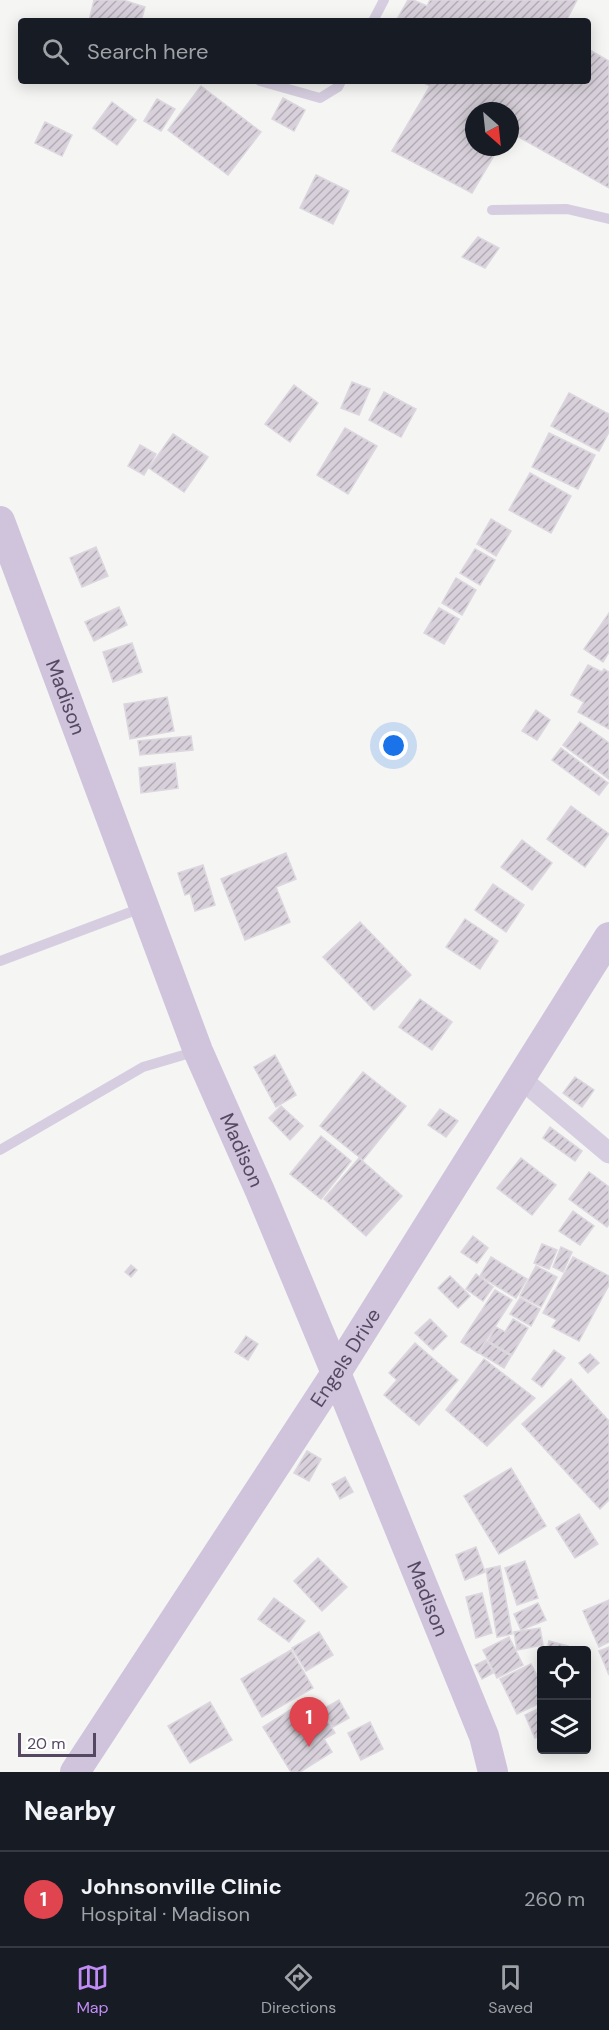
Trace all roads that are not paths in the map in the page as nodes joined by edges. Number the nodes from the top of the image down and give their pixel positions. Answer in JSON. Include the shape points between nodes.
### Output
{"nodes":[{"id":1,"x":384,"y":0,"type":"edge"},
{"id":2,"x":375,"y":18,"type":"edge"},
{"id":3,"x":271,"y":84,"type":"edge"},
{"id":4,"x":340,"y":84,"type":"edge"},
{"id":5,"x":492,"y":210,"type":"dead end"},
{"id":6,"x":609,"y":219,"type":"edge"},
{"id":7,"x":2,"y":531,"type":"edge"},
{"id":8,"x":144,"y":907,"type":"junction"},
{"id":9,"x":609,"y":937,"type":"edge"},
{"id":10,"x":0,"y":961,"type":"edge"},
{"id":11,"x":198,"y":1051,"type":"junction"},
{"id":12,"x":520,"y":1078,"type":"junction"},
{"id":13,"x":0,"y":1150,"type":"edge"},
{"id":14,"x":609,"y":1153,"type":"edge"},
{"id":15,"x":336,"y":1373,"type":"junction"},
{"id":16,"x":75,"y":1772,"type":"edge"},
{"id":17,"x":493,"y":1772,"type":"edge"}],
"edges":[{"from":1,"to":2,"type":"lane"},
{"from":3,"to":4,"type":"lane","via":[[320,98]]},
{"from":5,"to":6,"type":"lane","via":[[567,209]]},
{"from":7,"to":8,"type":"street","name":"Madison"},
{"from":8,"to":10,"type":"lane"},
{"from":8,"to":11,"type":"street","name":"Madison"},
{"from":9,"to":12,"type":"street","name":"Engels Drive"},
{"from":11,"to":13,"type":"lane","via":[[142,1067]]},
{"from":11,"to":15,"type":"street","name":"Madison"},
{"from":12,"to":14,"type":"street"},
{"from":12,"to":15,"type":"street","name":"Engels Drive"},
{"from":15,"to":16,"type":"street","name":"Engels Drive"},
{"from":15,"to":17,"type":"street","name":"Madison","via":[[484,1736]]}]}
